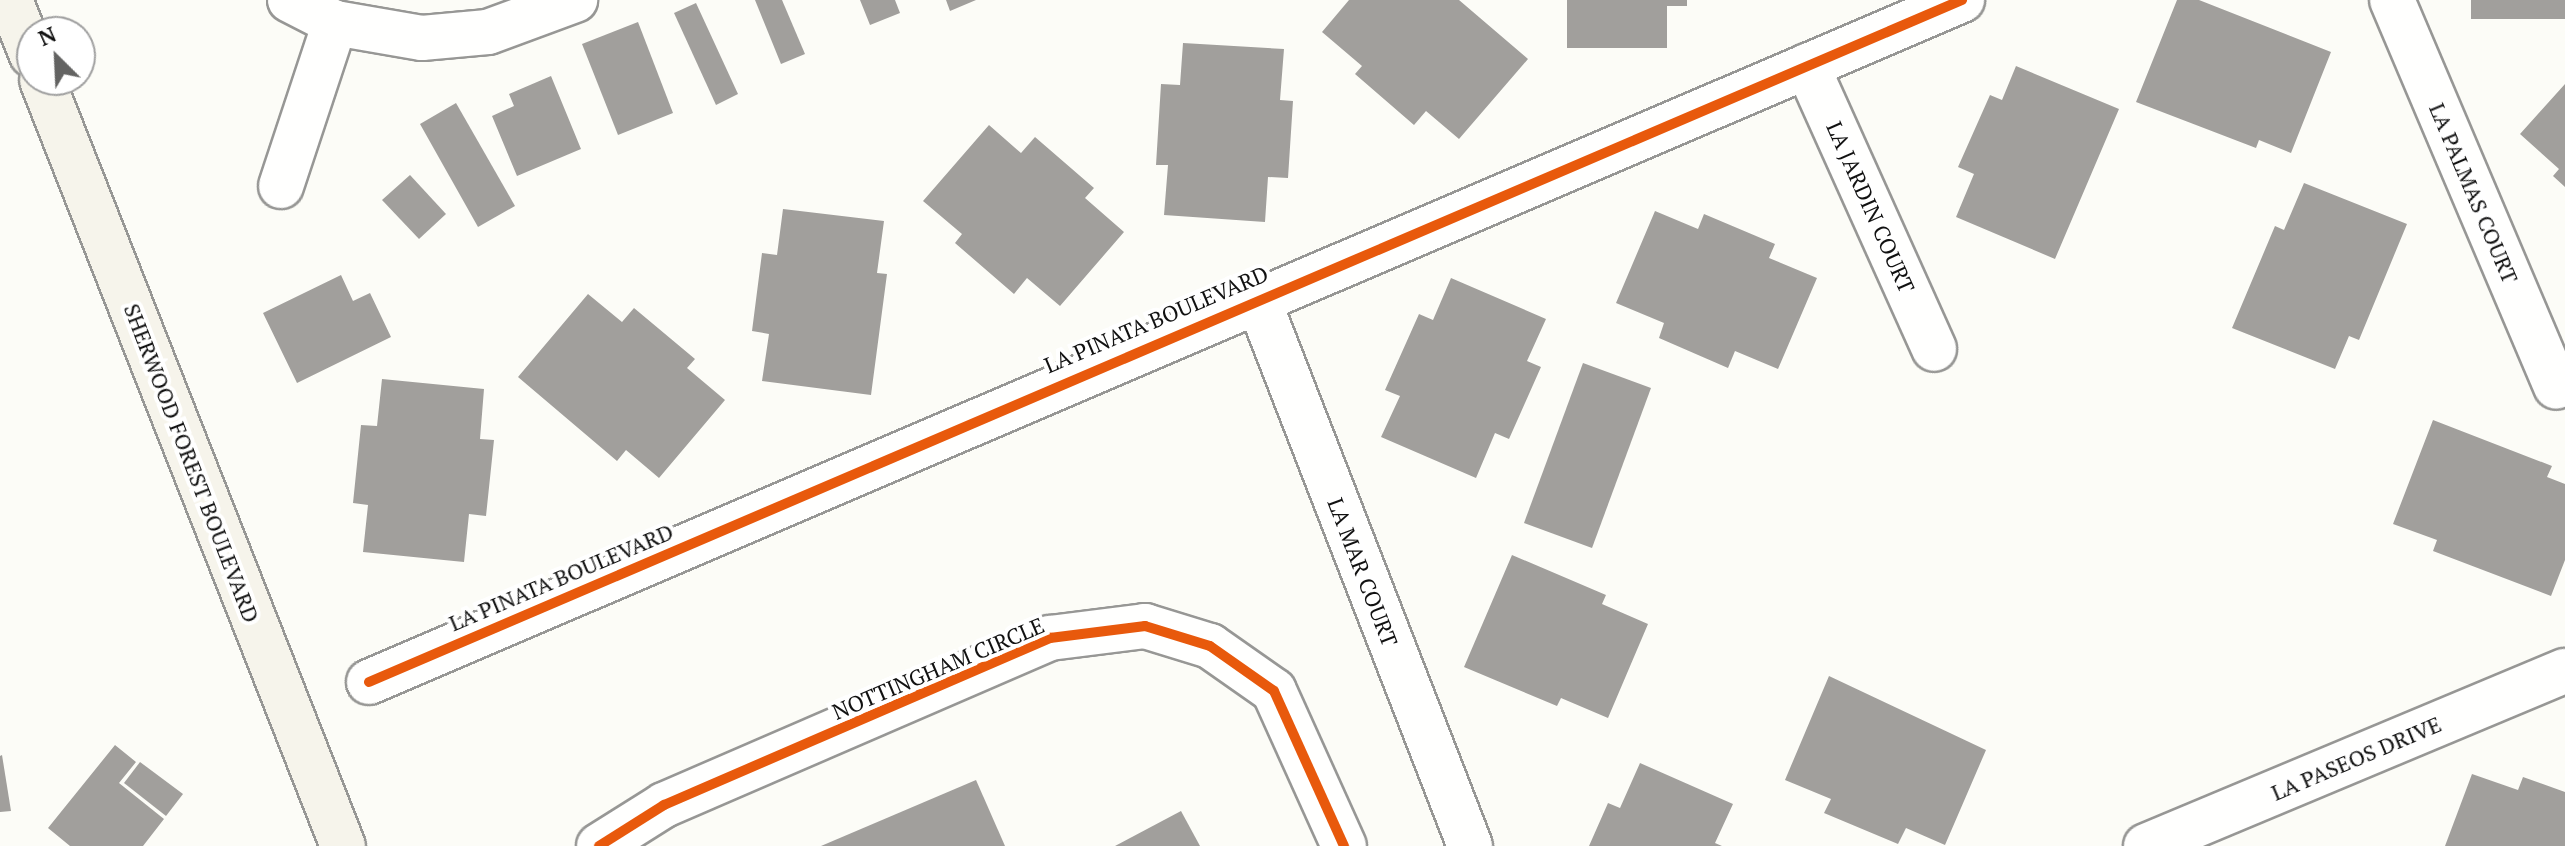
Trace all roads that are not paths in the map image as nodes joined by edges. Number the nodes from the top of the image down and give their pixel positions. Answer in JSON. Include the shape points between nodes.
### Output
{"nodes":[{"id":1,"x":290,"y":0,"type":"edge"},
{"id":2,"x":575,"y":0,"type":"edge"},
{"id":3,"x":1962,"y":0,"type":"edge"},
{"id":4,"x":2392,"y":0,"type":"edge"},
{"id":5,"x":335,"y":23,"type":"junction"},
{"id":6,"x":1807,"y":66,"type":"junction"},
{"id":7,"x":48,"y":96,"type":"edge"},
{"id":8,"x":281,"y":186,"type":"dead end"},
{"id":9,"x":1257,"y":297,"type":"junction"},
{"id":10,"x":1934,"y":349,"type":"dead end"},
{"id":11,"x":2556,"y":387,"type":"dead end"},
{"id":12,"x":2565,"y":671,"type":"edge"},
{"id":13,"x":369,"y":682,"type":"dead end"},
{"id":14,"x":343,"y":846,"type":"edge"},
{"id":15,"x":599,"y":846,"type":"edge"},
{"id":16,"x":1344,"y":846,"type":"edge"},
{"id":17,"x":1470,"y":846,"type":"edge"},
{"id":18,"x":2146,"y":846,"type":"edge"}],
"edges":[{"from":1,"to":5,"type":"street"},
{"from":2,"to":5,"type":"street","via":[[488,32],[422,38]]},
{"from":3,"to":6,"type":"street","name":"LA PINATA BOULEVARD"},
{"from":4,"to":11,"type":"street","name":"LA PALMAS COURT"},
{"from":5,"to":8,"type":"street"},
{"from":6,"to":9,"type":"street","name":"LA PINATA BOULEVARD"},
{"from":6,"to":10,"type":"street","name":"LA JARDIN COURT"},
{"from":7,"to":14,"type":"street","name":"SHERWOOD FOREST BOULEVARD"},
{"from":9,"to":13,"type":"street","name":"LA PINATA BOULEVARD"},
{"from":9,"to":17,"type":"street","name":"LA MAR COURT"},
{"from":12,"to":18,"type":"street","name":"LA PASEOS DRIVE"},
{"from":15,"to":16,"type":"street","name":"NOTTINGHAM CIRCLE","via":[[664,805],[1050,638],[1145,626],[1210,646],[1274,691]]}]}
